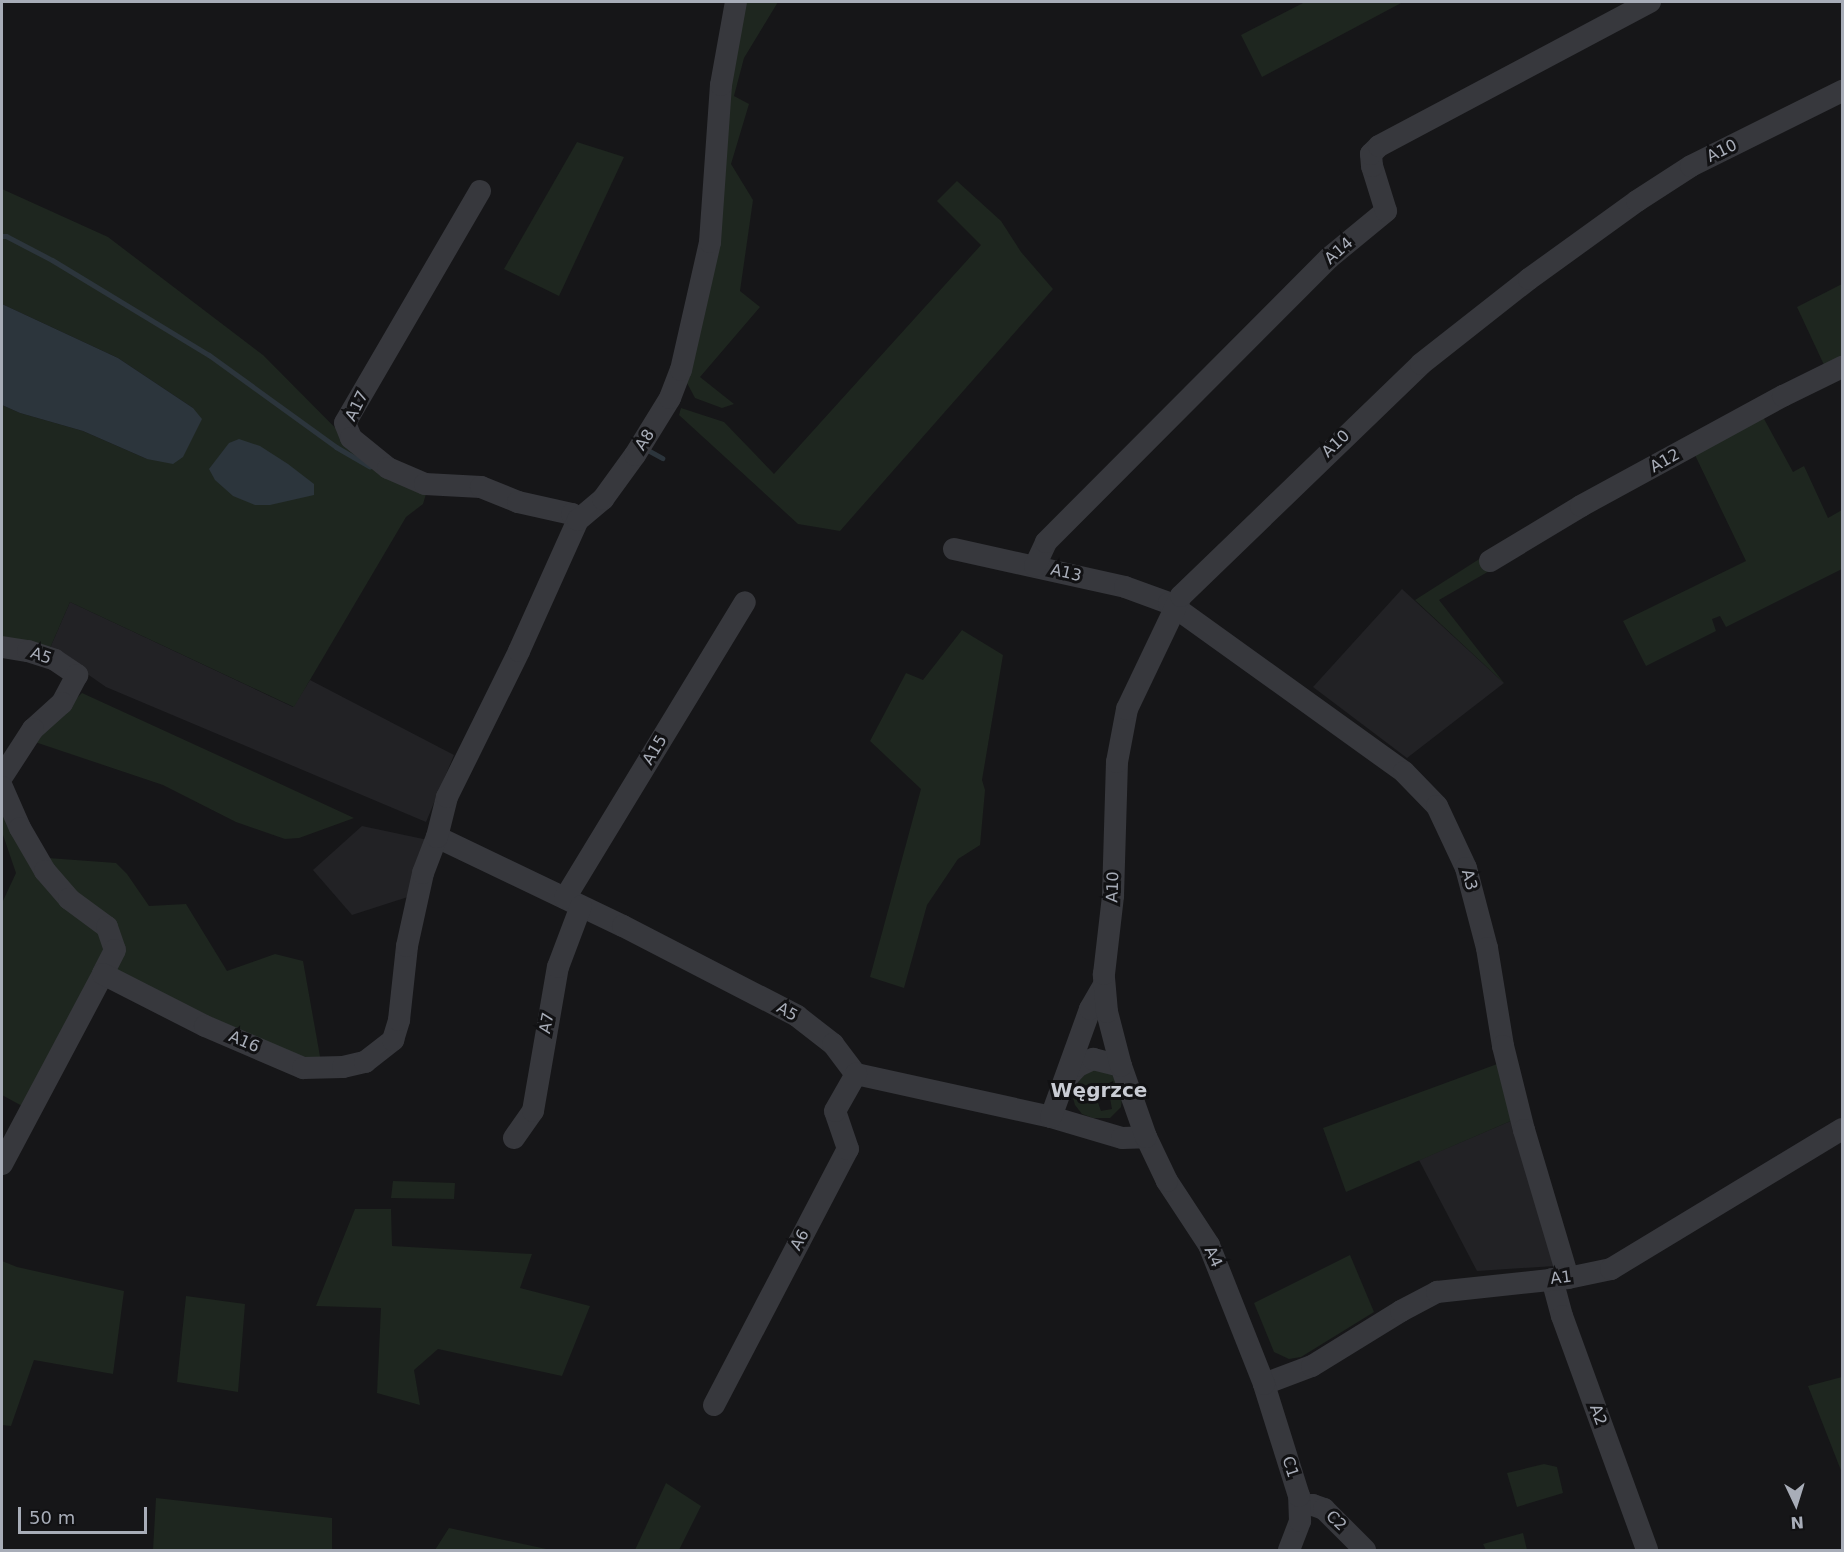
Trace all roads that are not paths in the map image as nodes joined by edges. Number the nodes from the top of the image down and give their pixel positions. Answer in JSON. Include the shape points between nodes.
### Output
{"nodes":[{"id":1,"x":736,"y":2,"type":"edge"},
{"id":2,"x":1650,"y":2,"type":"edge"},
{"id":3,"x":1842,"y":91,"type":"edge"},
{"id":4,"x":480,"y":191,"type":"dead end"},
{"id":5,"x":1842,"y":367,"type":"edge"},
{"id":6,"x":576,"y":517,"type":"junction"},
{"id":7,"x":954,"y":549,"type":"dead end"},
{"id":8,"x":1490,"y":561,"type":"dead end"},
{"id":9,"x":1035,"y":566,"type":"junction"},
{"id":10,"x":745,"y":602,"type":"dead end"},
{"id":11,"x":1174,"y":607,"type":"junction"},
{"id":12,"x":2,"y":647,"type":"edge"},
{"id":13,"x":2,"y":777,"type":"edge"},
{"id":14,"x":2,"y":788,"type":"edge"},
{"id":15,"x":437,"y":837,"type":"junction"},
{"id":16,"x":573,"y":902,"type":"junction"},
{"id":17,"x":104,"y":974,"type":"junction"},
{"id":18,"x":1104,"y":985,"type":"junction"},
{"id":19,"x":1121,"y":1066,"type":"junction"},
{"id":20,"x":856,"y":1074,"type":"junction"},
{"id":21,"x":1067,"y":1078,"type":"junction"},
{"id":22,"x":1051,"y":1117,"type":"junction"},
{"id":23,"x":1842,"y":1129,"type":"edge"},
{"id":24,"x":1146,"y":1137,"type":"junction"},
{"id":25,"x":514,"y":1138,"type":"dead end"},
{"id":26,"x":2,"y":1164,"type":"edge"},
{"id":27,"x":1560,"y":1279,"type":"junction"},
{"id":28,"x":1264,"y":1384,"type":"junction"},
{"id":29,"x":714,"y":1405,"type":"dead end"},
{"id":30,"x":1300,"y":1506,"type":"junction"},
{"id":31,"x":1289,"y":1551,"type":"edge"},
{"id":32,"x":1365,"y":1551,"type":"edge"},
{"id":33,"x":1647,"y":1551,"type":"edge"}],
"edges":[{"from":1,"to":6,"type":"street","name":"A8","via":[[721,85],[710,242],[681,370],[670,398],[641,446],[603,499]]},
{"from":2,"to":9,"type":"street","name":"A14","via":[[1379,146],[1371,154],[1372,166],[1386,211],[1329,258],[1054,534],[1041,550]]},
{"from":3,"to":11,"type":"street","name":"A10","via":[[1691,166],[1529,279],[1421,364],[1197,580]]},
{"from":4,"to":6,"type":"street","name":"A17","via":[[345,423],[351,438],[388,468],[425,484],[481,487],[518,502]]},
{"from":5,"to":8,"type":"street","name":"A12","via":[[1581,506]]},
{"from":6,"to":15,"type":"street","name":"A8","via":[[519,651],[447,797]]},
{"from":7,"to":9,"type":"street","name":"A13"},
{"from":9,"to":11,"type":"street","name":"A13","via":[[1156,596]]},
{"from":10,"to":16,"type":"street","name":"A15"},
{"from":11,"to":18,"type":"street","name":"A10","via":[[1136,685],[1119,746],[1113,896]]},
{"from":11,"to":27,"type":"street","name":"A3","via":[[1404,772],[1437,806],[1461,854],[1487,948],[1503,1046]]},
{"from":12,"to":13,"type":"street","name":"A5","via":[[56,660],[77,675],[62,703],[33,729]]},
{"from":14,"to":17,"type":"street","via":[[45,871],[69,899],[107,927],[115,950]]},
{"from":15,"to":16,"type":"street","name":"A5"},
{"from":15,"to":17,"type":"street","name":"A16","via":[[423,873],[411,926],[393,1040],[365,1062],[303,1068],[205,1026]]},
{"from":16,"to":20,"type":"street","name":"A5","via":[[797,1016],[833,1044]]},
{"from":16,"to":25,"type":"street","name":"A7","via":[[533,1111]]},
{"from":17,"to":26,"type":"street"},
{"from":18,"to":19,"type":"street","name":"A10"},
{"from":18,"to":21,"type":"street","name":"A10","via":[[1090,1009]]},
{"from":19,"to":21,"type":"street","via":[[1093,1059],[1078,1066]]},
{"from":19,"to":24,"type":"street","name":"A10"},
{"from":20,"to":22,"type":"street"},
{"from":20,"to":29,"type":"street","name":"A6","via":[[835,1111],[848,1149]]},
{"from":21,"to":22,"type":"street","name":"A10"},
{"from":22,"to":24,"type":"street","via":[[1122,1138]]},
{"from":23,"to":27,"type":"street","name":"A1","via":[[1635,1257],[1611,1269]]},
{"from":24,"to":28,"type":"street","name":"A4","via":[[1167,1181],[1209,1245]]},
{"from":27,"to":28,"type":"street","name":"A1","via":[[1437,1292],[1312,1366]]},
{"from":27,"to":33,"type":"street","name":"A2","via":[[1562,1316]]},
{"from":28,"to":30,"type":"street","name":"C1"},
{"from":30,"to":31,"type":"street","name":"C1"},
{"from":30,"to":32,"type":"street","name":"C2","via":[[1313,1504],[1324,1509]]}]}
